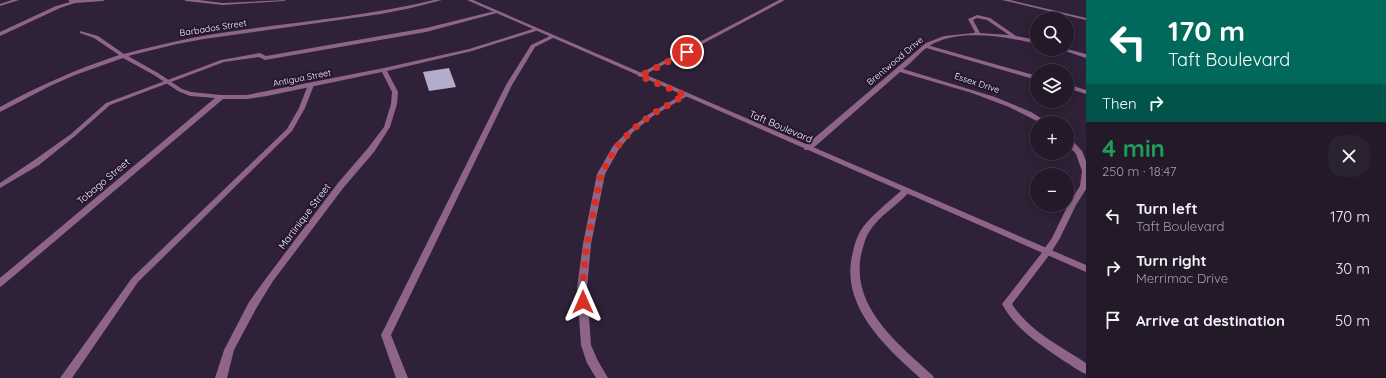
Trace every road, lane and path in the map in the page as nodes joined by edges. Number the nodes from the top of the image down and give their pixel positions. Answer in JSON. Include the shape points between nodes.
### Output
{"nodes":[{"id":1,"x":17,"y":0,"type":"edge"},
{"id":2,"x":103,"y":0,"type":"edge"},
{"id":3,"x":186,"y":0,"type":"edge"},
{"id":4,"x":284,"y":0,"type":"edge"},
{"id":5,"x":440,"y":0,"type":"edge"},
{"id":6,"x":469,"y":0,"type":"edge"},
{"id":7,"x":783,"y":0,"type":"edge"},
{"id":8,"x":1004,"y":0,"type":"edge"},
{"id":9,"x":72,"y":1,"type":"edge"},
{"id":10,"x":204,"y":1,"type":"edge"},
{"id":11,"x":0,"y":5,"type":"edge"},
{"id":12,"x":495,"y":12,"type":"junction"},
{"id":13,"x":1086,"y":19,"type":"edge"},
{"id":14,"x":536,"y":30,"type":"junction"},
{"id":15,"x":82,"y":32,"type":"dead end"},
{"id":16,"x":0,"y":34,"type":"edge"},
{"id":17,"x":976,"y":34,"type":"junction"},
{"id":18,"x":552,"y":37,"type":"junction"},
{"id":19,"x":1018,"y":37,"type":"junction"},
{"id":20,"x":1030,"y":40,"type":"edge"},
{"id":21,"x":925,"y":46,"type":"junction"},
{"id":22,"x":1074,"y":52,"type":"edge"},
{"id":23,"x":124,"y":56,"type":"junction"},
{"id":24,"x":1086,"y":56,"type":"edge"},
{"id":25,"x":384,"y":70,"type":"junction"},
{"id":26,"x":899,"y":70,"type":"junction"},
{"id":27,"x":640,"y":76,"type":"junction"},
{"id":28,"x":1030,"y":76,"type":"edge"},
{"id":29,"x":167,"y":82,"type":"junction"},
{"id":30,"x":311,"y":86,"type":"junction"},
{"id":31,"x":1074,"y":88,"type":"edge"},
{"id":32,"x":1086,"y":92,"type":"edge"},
{"id":33,"x":685,"y":95,"type":"junction"},
{"id":34,"x":221,"y":97,"type":"junction"},
{"id":35,"x":0,"y":110,"type":"edge"},
{"id":36,"x":1035,"y":116,"type":"edge"},
{"id":37,"x":808,"y":148,"type":"junction"},
{"id":38,"x":1074,"y":148,"type":"edge"},
{"id":39,"x":0,"y":186,"type":"edge"},
{"id":40,"x":906,"y":191,"type":"junction"},
{"id":41,"x":1047,"y":252,"type":"junction"},
{"id":42,"x":1086,"y":269,"type":"edge"},
{"id":43,"x":0,"y":283,"type":"edge"},
{"id":44,"x":1086,"y":369,"type":"edge"},
{"id":45,"x":66,"y":378,"type":"edge"},
{"id":46,"x":221,"y":378,"type":"edge"},
{"id":47,"x":402,"y":378,"type":"edge"},
{"id":48,"x":602,"y":378,"type":"edge"},
{"id":49,"x":928,"y":378,"type":"edge"}],
"edges":[{"from":1,"to":11,"type":"street"},
{"from":2,"to":9,"type":"street"},
{"from":3,"to":10,"type":"street"},
{"from":4,"to":10,"type":"street","via":[[242,4]]},
{"from":5,"to":23,"type":"street","name":"Barbados Street","via":[[364,17],[205,37]]},
{"from":6,"to":12,"type":"street","name":"Taft Boulevard"},
{"from":7,"to":27,"type":"street"},
{"from":8,"to":13,"type":"street"},
{"from":9,"to":16,"type":"street"},
{"from":12,"to":14,"type":"street","name":"Taft Boulevard"},
{"from":12,"to":29,"type":"street","via":[[426,30],[364,42],[265,58],[260,55],[236,57]]},
{"from":14,"to":18,"type":"street","name":"Taft Boulevard"},
{"from":14,"to":25,"type":"street","name":"Antigua Street","via":[[470,50]]},
{"from":15,"to":23,"type":"street","name":"Antigua Street","via":[[96,36]]},
{"from":17,"to":19,"type":"street","name":"Brentwood Drive"},
{"from":17,"to":19,"type":"street","via":[[978,32],[970,19],[979,18],[998,23],[1010,34]]},
{"from":17,"to":21,"type":"street","name":"Brentwood Drive","via":[[946,37]]},
{"from":18,"to":27,"type":"street","name":"Taft Boulevard"},
{"from":18,"to":47,"type":"street","via":[[533,46],[509,85],[386,335]]},
{"from":19,"to":20,"type":"street","name":"Brentwood Drive"},
{"from":21,"to":26,"type":"street","name":"Brentwood Drive"},
{"from":21,"to":28,"type":"street"},
{"from":22,"to":24,"type":"street"},
{"from":23,"to":29,"type":"street","name":"Antigua Street"},
{"from":23,"to":35,"type":"street","name":"Barbados Street","via":[[73,72],[28,93]]},
{"from":25,"to":30,"type":"street","name":"Antigua Street"},
{"from":25,"to":46,"type":"street","name":"Martinique Street","via":[[395,92],[387,127],[270,279],[253,305],[230,350]]},
{"from":26,"to":36,"type":"street","name":"Essex Drive","via":[[1007,103]]},
{"from":26,"to":37,"type":"street","name":"Brentwood Drive"},
{"from":27,"to":33,"type":"street","name":"Taft Boulevard"},
{"from":29,"to":34,"type":"street","name":"Antigua Street","via":[[190,94]]},
{"from":29,"to":39,"type":"street","via":[[108,104],[73,135]]},
{"from":30,"to":34,"type":"street","name":"Antigua Street","via":[[246,97]]},
{"from":30,"to":45,"type":"street","via":[[290,130],[135,280]]},
{"from":31,"to":32,"type":"street"},
{"from":33,"to":37,"type":"street","name":"Taft Boulevard"},
{"from":33,"to":48,"type":"street","via":[[651,115],[631,131],[616,148],[601,174],[587,244],[582,288],[586,346]]},
{"from":34,"to":43,"type":"street","name":"Tobago Street"},
{"from":37,"to":40,"type":"street","name":"Taft Boulevard"},
{"from":38,"to":41,"type":"street","via":[[1086,171],[1084,186]]},
{"from":40,"to":41,"type":"street","name":"Taft Boulevard"},
{"from":40,"to":49,"type":"street","via":[[865,230],[855,257],[855,279],[861,302],[875,324]]},
{"from":41,"to":42,"type":"street","name":"Taft Boulevard"},
{"from":41,"to":44,"type":"street","via":[[1007,304],[1021,324]]}]}
